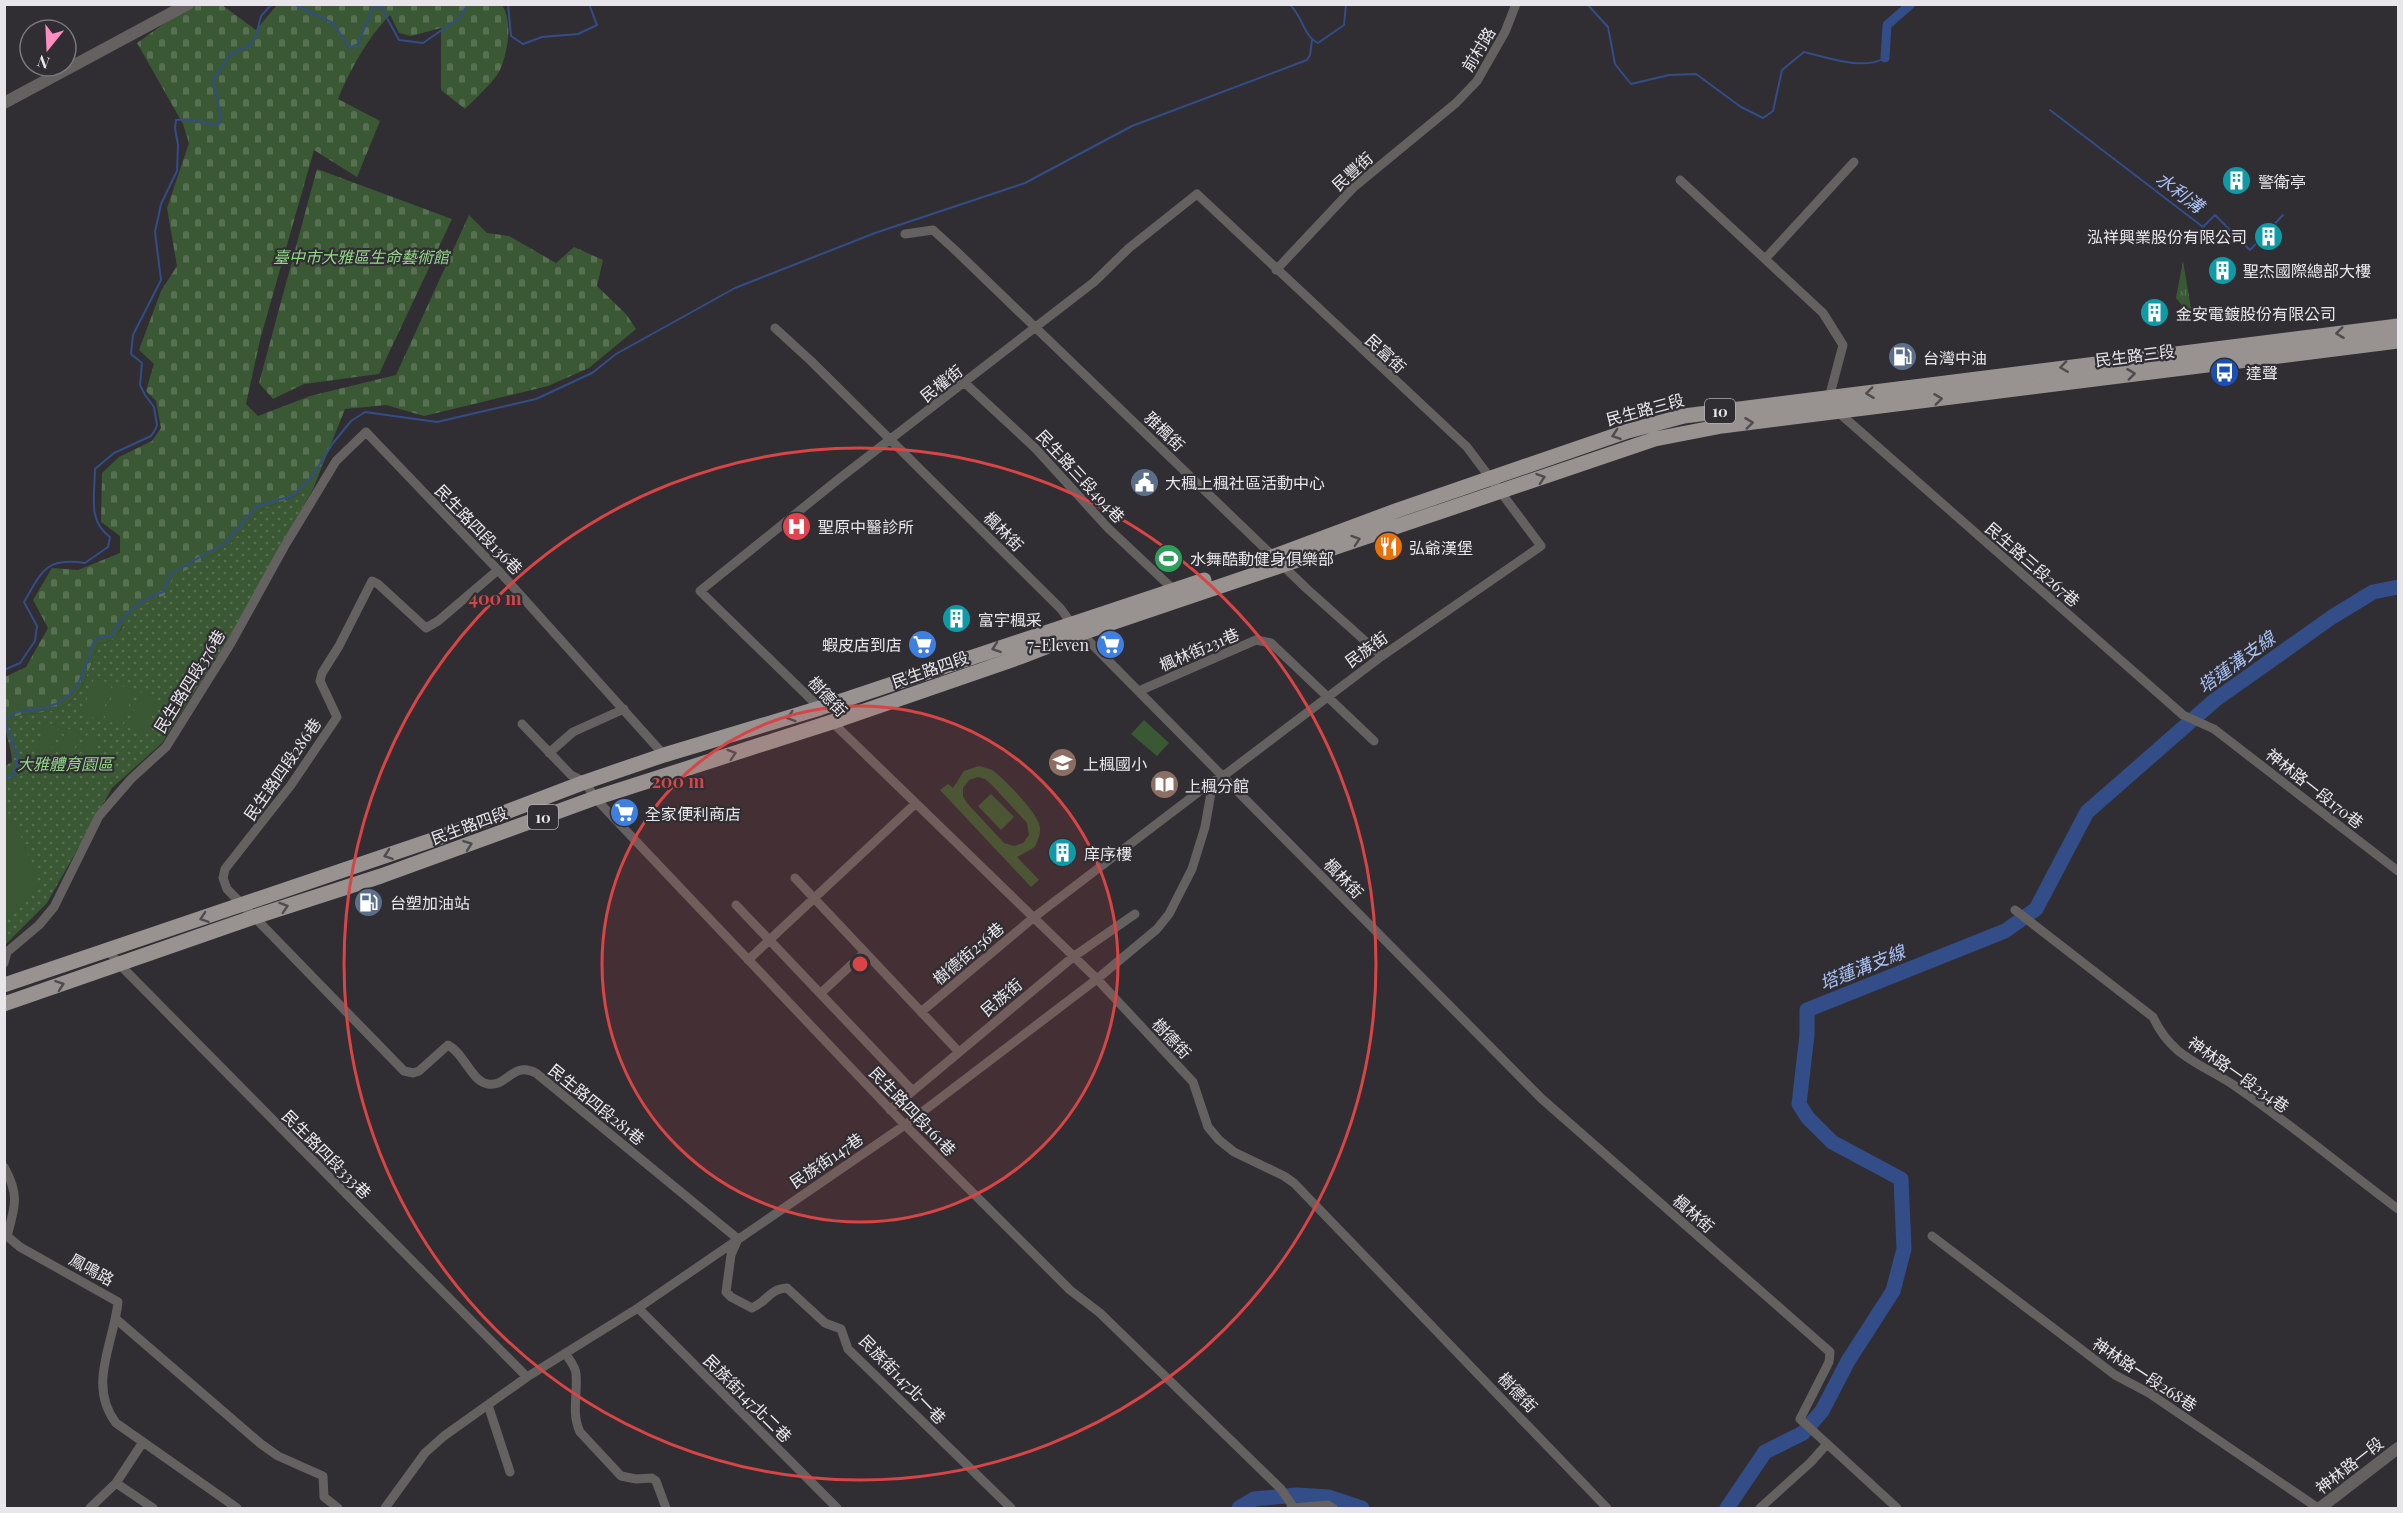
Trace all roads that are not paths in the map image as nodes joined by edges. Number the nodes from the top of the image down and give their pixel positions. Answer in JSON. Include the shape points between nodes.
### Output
{"nodes":[{"id":1,"x":188,"y":4,"type":"edge"},
{"id":2,"x":1516,"y":4,"type":"edge"},
{"id":3,"x":4,"y":103,"type":"edge"},
{"id":4,"x":1456,"y":103,"type":"joint"},
{"id":5,"x":1854,"y":162,"type":"dead end"},
{"id":6,"x":1680,"y":180,"type":"dead end"},
{"id":7,"x":1197,"y":194,"type":"joint"},
{"id":8,"x":905,"y":234,"type":"dead end"},
{"id":9,"x":1765,"y":259,"type":"junction"},
{"id":10,"x":1276,"y":270,"type":"junction"},
{"id":11,"x":2398,"y":326,"type":"edge"},
{"id":12,"x":1035,"y":327,"type":"junction"},
{"id":13,"x":775,"y":328,"type":"dead end"},
{"id":14,"x":2398,"y":340,"type":"edge"},
{"id":15,"x":965,"y":383,"type":"junction"},
{"id":16,"x":1829,"y":398,"type":"junction"},
{"id":17,"x":1838,"y":411,"type":"junction"},
{"id":18,"x":366,"y":432,"type":"joint"},
{"id":19,"x":891,"y":440,"type":"junction"},
{"id":20,"x":1492,"y":478,"type":"junction"},
{"id":21,"x":1500,"y":492,"type":"junction"},
{"id":22,"x":1541,"y":546,"type":"joint"},
{"id":23,"x":1277,"y":560,"type":"junction"},
{"id":24,"x":498,"y":570,"type":"junction"},
{"id":25,"x":1174,"y":590,"type":"junction"},
{"id":26,"x":700,"y":591,"type":"joint"},
{"id":27,"x":1077,"y":628,"type":"junction"},
{"id":28,"x":1382,"y":656,"type":"junction"},
{"id":29,"x":1139,"y":691,"type":"junction"},
{"id":30,"x":1327,"y":696,"type":"junction"},
{"id":31,"x":820,"y":708,"type":"junction"},
{"id":32,"x":624,"y":709,"type":"junction"},
{"id":33,"x":832,"y":722,"type":"junction"},
{"id":34,"x":522,"y":724,"type":"dead end"},
{"id":35,"x":2214,"y":729,"type":"joint"},
{"id":36,"x":1374,"y":741,"type":"dead end"},
{"id":37,"x":549,"y":753,"type":"junction"},
{"id":38,"x":664,"y":755,"type":"junction"},
{"id":39,"x":1217,"y":779,"type":"junction"},
{"id":40,"x":585,"y":782,"type":"junction"},
{"id":41,"x":595,"y":798,"type":"junction"},
{"id":42,"x":915,"y":804,"type":"junction"},
{"id":43,"x":2398,"y":871,"type":"edge"},
{"id":44,"x":795,"y":878,"type":"dead end"},
{"id":45,"x":813,"y":897,"type":"junction"},
{"id":46,"x":243,"y":904,"type":"junction"},
{"id":47,"x":736,"y":905,"type":"dead end"},
{"id":48,"x":2015,"y":910,"type":"dead end"},
{"id":49,"x":1136,"y":914,"type":"dead end"},
{"id":50,"x":254,"y":917,"type":"junction"},
{"id":51,"x":1033,"y":918,"type":"junction"},
{"id":52,"x":771,"y":940,"type":"junction"},
{"id":53,"x":108,"y":950,"type":"junction"},
{"id":54,"x":864,"y":953,"type":"junction"},
{"id":55,"x":1073,"y":957,"type":"junction"},
{"id":56,"x":748,"y":960,"type":"junction"},
{"id":57,"x":4,"y":963,"type":"edge"},
{"id":58,"x":120,"y":965,"type":"junction"},
{"id":59,"x":1097,"y":979,"type":"junction"},
{"id":60,"x":4,"y":985,"type":"edge"},
{"id":61,"x":821,"y":993,"type":"junction"},
{"id":62,"x":4,"y":1004,"type":"edge"},
{"id":63,"x":921,"y":1012,"type":"junction"},
{"id":64,"x":959,"y":1052,"type":"junction"},
{"id":65,"x":913,"y":1091,"type":"junction"},
{"id":66,"x":890,"y":1110,"type":"junction"},
{"id":67,"x":904,"y":1125,"type":"junction"},
{"id":68,"x":4,"y":1167,"type":"edge"},
{"id":69,"x":2398,"y":1209,"type":"edge"},
{"id":70,"x":1932,"y":1236,"type":"dead end"},
{"id":71,"x":738,"y":1239,"type":"junction"},
{"id":72,"x":638,"y":1308,"type":"junction"},
{"id":73,"x":116,"y":1318,"type":"junction"},
{"id":74,"x":566,"y":1353,"type":"junction"},
{"id":75,"x":526,"y":1377,"type":"junction"},
{"id":76,"x":488,"y":1405,"type":"junction"},
{"id":77,"x":143,"y":1442,"type":"junction"},
{"id":78,"x":1826,"y":1445,"type":"junction"},
{"id":79,"x":2398,"y":1448,"type":"edge"},
{"id":80,"x":510,"y":1472,"type":"dead end"},
{"id":81,"x":116,"y":1483,"type":"junction"},
{"id":82,"x":1292,"y":1508,"type":"edge"},
{"id":83,"x":2323,"y":1508,"type":"edge"},
{"id":84,"x":90,"y":1509,"type":"edge"},
{"id":85,"x":153,"y":1509,"type":"edge"},
{"id":86,"x":237,"y":1509,"type":"edge"},
{"id":87,"x":338,"y":1509,"type":"edge"},
{"id":88,"x":385,"y":1509,"type":"edge"},
{"id":89,"x":666,"y":1509,"type":"edge"},
{"id":90,"x":837,"y":1509,"type":"edge"},
{"id":91,"x":1011,"y":1509,"type":"edge"},
{"id":92,"x":1333,"y":1509,"type":"edge"},
{"id":93,"x":1608,"y":1509,"type":"edge"},
{"id":94,"x":1760,"y":1509,"type":"edge"},
{"id":95,"x":1897,"y":1509,"type":"edge"}],
"edges":[{"from":1,"to":3,"type":"street"},
{"from":2,"to":4,"type":"street","name":"前村路","via":[[1477,81]]},
{"from":4,"to":10,"type":"street","name":"民豐街","via":[[1354,187]]},
{"from":5,"to":9,"type":"street"},
{"from":6,"to":9,"type":"street"},
{"from":7,"to":10,"type":"street","name":"民富街"},
{"from":7,"to":12,"type":"street","name":"民權街"},
{"from":8,"to":12,"type":"street","name":"雅楓街","via":[[933,230]]},
{"from":9,"to":16,"type":"street","via":[[1823,313],[1843,345]]},
{"from":10,"to":20,"type":"street","name":"民富街","via":[[1467,447]]},
{"from":11,"to":16,"type":"main road","name":"民生路三段","number":"10","one_way":true},
{"from":12,"to":15,"type":"street","name":"民權街"},
{"from":12,"to":23,"type":"street","name":"雅楓街"},
{"from":13,"to":19,"type":"street","name":"楓林街"},
{"from":17,"to":14,"type":"main road","name":"民生路三段","number":"10","one_way":true},
{"from":15,"to":19,"type":"street","name":"民權街"},
{"from":15,"to":25,"type":"street","name":"民生路三段494巷","via":[[1035,448],[1108,528]]},
{"from":16,"to":20,"type":"main road","name":"民生路三段","number":"10","one_way":true,"via":[[1662,421]]},
{"from":21,"to":17,"type":"main road","name":"民生路三段","number":"10","one_way":true,"via":[[1655,439]]},
{"from":17,"to":35,"type":"street","name":"民生路三段267巷","via":[[2183,715]]},
{"from":18,"to":24,"type":"street","name":"民生路四段136巷"},
{"from":18,"to":57,"type":"street","name":"民生路四段376巷","via":[[336,461],[166,747],[99,816],[54,907],[7,952]]},
{"from":19,"to":26,"type":"street","name":"民權街"},
{"from":19,"to":27,"type":"street","name":"楓林街"},
{"from":20,"to":21,"type":"street","name":"民富街"},
{"from":20,"to":23,"type":"main road","name":"民生路三段","number":"10","via":[[1398,510]]},
{"from":21,"to":22,"type":"street","name":"民富街"},
{"from":23,"to":21,"type":"main road","name":"民生路三段","number":"10","one_way":true},
{"from":22,"to":28,"type":"street","name":"民族街"},
{"from":23,"to":25,"type":"main road","name":"民生路三段","number":"10"},
{"from":23,"to":27,"type":"main road","name":"民生路三段","number":"10"},
{"from":23,"to":28,"type":"street","name":"雅楓街"},
{"from":24,"to":32,"type":"street","name":"民生路四段136巷"},
{"from":24,"to":46,"type":"street","name":"民生路四段286巷","via":[[426,628],[372,581],[322,673],[320,681],[337,717],[291,785],[225,869],[227,889]]},
{"from":25,"to":27,"type":"main road","name":"民生路三段","number":"10"},
{"from":26,"to":31,"type":"street","name":"樹德街"},
{"from":27,"to":29,"type":"street","name":"楓林街"},
{"from":27,"to":31,"type":"main road","name":"民生路四段","number":"10","one_way":true},
{"from":27,"to":33,"type":"main road","name":"民生路四段","number":"10","via":[[1020,657]]},
{"from":28,"to":30,"type":"street","name":"民族街"},
{"from":29,"to":30,"type":"street","name":"楓林街231巷","via":[[1256,640],[1272,643]]},
{"from":29,"to":39,"type":"street","name":"楓林街"},
{"from":30,"to":36,"type":"street"},
{"from":30,"to":39,"type":"street","name":"民族街"},
{"from":31,"to":33,"type":"street","name":"樹德街"},
{"from":31,"to":38,"type":"main road","name":"民生路四段","number":"10","one_way":true},
{"from":32,"to":37,"type":"street","via":[[573,732]]},
{"from":32,"to":38,"type":"street","name":"民生路四段136巷"},
{"from":41,"to":33,"type":"main road","name":"民生路四段","number":"10","one_way":true},
{"from":33,"to":42,"type":"street","name":"樹德街"},
{"from":34,"to":37,"type":"street","name":"民生路四段161巷"},
{"from":35,"to":43,"type":"street","name":"神林路一段170巷"},
{"from":37,"to":40,"type":"street","name":"民生路四段161巷","via":[[571,775]]},
{"from":38,"to":40,"type":"main road","name":"民生路四段","number":"10"},
{"from":39,"to":51,"type":"street","name":"樹德街256巷"},
{"from":39,"to":59,"type":"street","name":"民族街147巷","via":[[1195,859],[1169,914],[1157,929]]},
{"from":39,"to":78,"type":"street","name":"楓林街","via":[[1542,1099],[1830,1352],[1829,1362],[1800,1419]]},
{"from":40,"to":41,"type":"street","name":"民生路四段161巷"},
{"from":40,"to":46,"type":"main road","name":"民生路四段","number":"10","one_way":true,"via":[[438,838]]},
{"from":50,"to":41,"type":"main road","name":"民生路四段","number":"10","one_way":true},
{"from":41,"to":56,"type":"street","name":"民生路四段161巷"},
{"from":42,"to":45,"type":"street"},
{"from":42,"to":51,"type":"street","name":"樹德街"},
{"from":44,"to":45,"type":"street"},
{"from":45,"to":52,"type":"street"},
{"from":45,"to":54,"type":"street"},
{"from":46,"to":50,"type":"street","name":"民生路四段286巷"},
{"from":46,"to":53,"type":"main road","name":"民生路四段","number":"10","one_way":true},
{"from":47,"to":52,"type":"street"},
{"from":48,"to":69,"type":"street","name":"神林路一段234巷","via":[[2153,1017],[2162,1036],[2194,1064],[2237,1087]]},
{"from":49,"to":55,"type":"street","name":"民族街"},
{"from":50,"to":58,"type":"main road","name":"民生路四段","number":"10"},
{"from":50,"to":71,"type":"street","name":"民生路四段281巷","via":[[404,1071],[419,1071],[448,1045],[480,1082],[495,1084],[526,1068],[536,1073]]},
{"from":51,"to":55,"type":"street","name":"樹德街"},
{"from":51,"to":63,"type":"street","name":"樹德街256巷"},
{"from":52,"to":56,"type":"street"},
{"from":52,"to":61,"type":"street"},
{"from":53,"to":58,"type":"street","name":"民生路四段333巷"},
{"from":53,"to":60,"type":"main road","name":"民生路四段","number":"10"},
{"from":54,"to":61,"type":"street"},
{"from":54,"to":63,"type":"street"},
{"from":55,"to":59,"type":"street","name":"樹德街"},
{"from":55,"to":64,"type":"street","name":"民族街"},
{"from":56,"to":66,"type":"street","name":"民生路四段161巷"},
{"from":62,"to":58,"type":"main road","name":"民生路四段","number":"10","one_way":true},
{"from":58,"to":75,"type":"street","name":"民生路四段333巷"},
{"from":59,"to":67,"type":"street","name":"民族街147巷"},
{"from":59,"to":93,"type":"street","name":"樹德街","via":[[1192,1082],[1208,1127],[1219,1140],[1294,1183]]},
{"from":61,"to":65,"type":"street"},
{"from":63,"to":64,"type":"street"},
{"from":64,"to":65,"type":"street","name":"民族街"},
{"from":65,"to":66,"type":"street","name":"民族街"},
{"from":66,"to":67,"type":"street","name":"民生路四段161巷"},
{"from":67,"to":71,"type":"street","name":"民族街147巷"},
{"from":67,"to":82,"type":"street","name":"民生路四段161巷","via":[[1070,1290],[1100,1313],[1281,1489]]},
{"from":68,"to":73,"type":"street","name":"鳳鳴路","via":[[14,1185],[15,1208],[7,1236],[118,1302]]},
{"from":70,"to":83,"type":"street","name":"神林路一段268巷","via":[[2115,1375],[2149,1393]]},
{"from":71,"to":72,"type":"street","name":"民族街147巷"},
{"from":71,"to":91,"type":"street","name":"民族街147北一巷","via":[[731,1255],[726,1292],[731,1297],[752,1308],[776,1289],[788,1288],[825,1323],[841,1329],[848,1349]]},
{"from":72,"to":74,"type":"street","name":"民族街147巷"},
{"from":72,"to":90,"type":"street","name":"民族街147北二巷"},
{"from":73,"to":77,"type":"street","via":[[103,1368],[104,1401],[116,1424]]},
{"from":73,"to":87,"type":"street","via":[[261,1444],[323,1476],[324,1497]]},
{"from":74,"to":75,"type":"street","name":"民族街147巷"},
{"from":74,"to":89,"type":"street","via":[[576,1372],[575,1414],[580,1432],[621,1476],[656,1481]]},
{"from":75,"to":76,"type":"street","name":"民族街147巷"},
{"from":76,"to":80,"type":"street"},
{"from":76,"to":88,"type":"street","name":"民族街147巷","via":[[425,1453]]},
{"from":77,"to":81,"type":"street"},
{"from":77,"to":86,"type":"street"},
{"from":78,"to":94,"type":"street"},
{"from":78,"to":95,"type":"street"},
{"from":79,"to":83,"type":"street","name":"神林路一段"},
{"from":81,"to":84,"type":"street"},
{"from":81,"to":85,"type":"street"},
{"from":82,"to":92,"type":"street","via":[[1328,1505]]}]}
